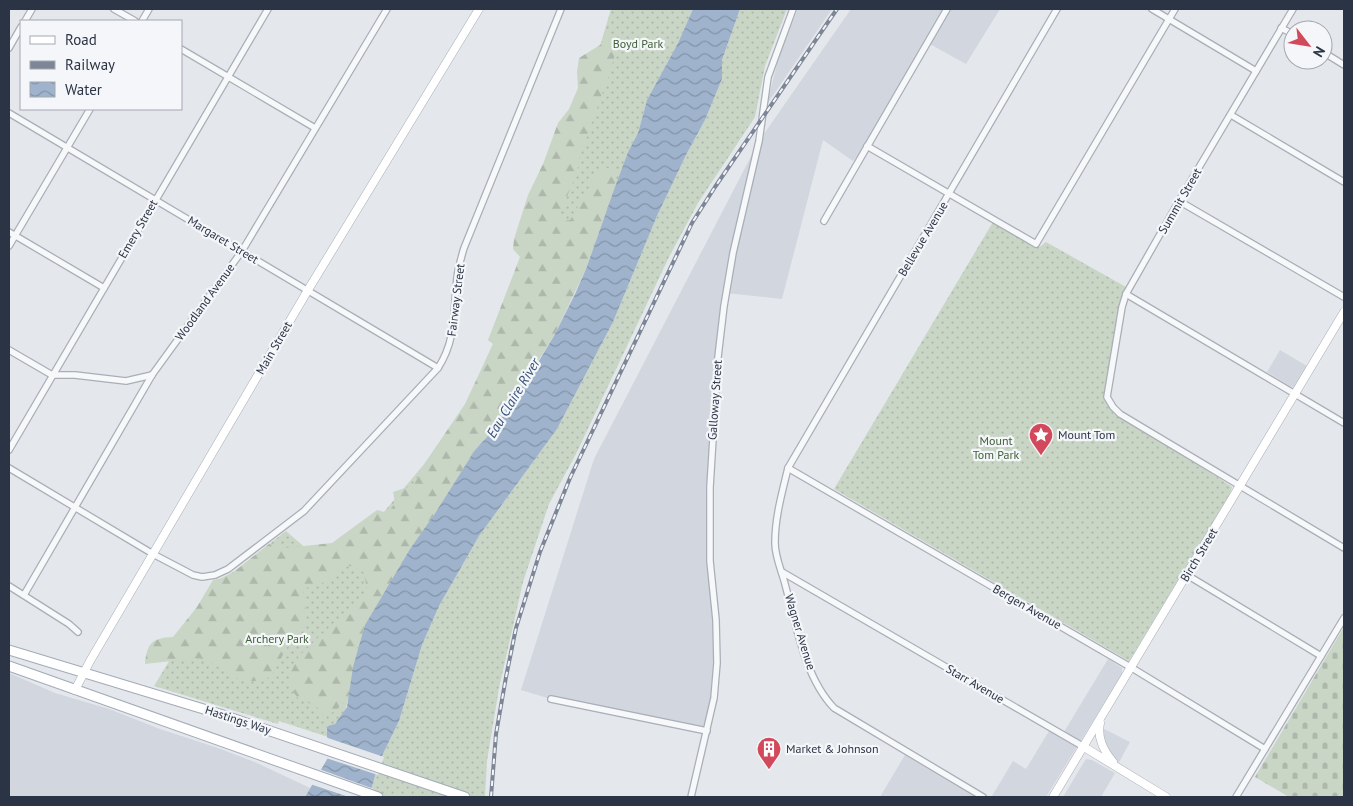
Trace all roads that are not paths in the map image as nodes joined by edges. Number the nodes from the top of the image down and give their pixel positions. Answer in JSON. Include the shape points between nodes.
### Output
{"nodes":[{"id":1,"x":32,"y":9,"type":"edge"},
{"id":2,"x":114,"y":9,"type":"edge"},
{"id":3,"x":149,"y":9,"type":"edge"},
{"id":4,"x":268,"y":9,"type":"edge"},
{"id":5,"x":387,"y":9,"type":"edge"},
{"id":6,"x":479,"y":9,"type":"edge"},
{"id":7,"x":561,"y":9,"type":"edge"},
{"id":8,"x":793,"y":9,"type":"edge"},
{"id":9,"x":947,"y":9,"type":"edge"},
{"id":10,"x":1057,"y":9,"type":"edge"},
{"id":11,"x":1152,"y":9,"type":"edge"},
{"id":12,"x":1175,"y":9,"type":"edge"},
{"id":13,"x":1293,"y":9,"type":"edge"},
{"id":14,"x":1169,"y":19,"type":"junction"},
{"id":15,"x":26,"y":20,"type":"edge"},
{"id":16,"x":133,"y":20,"type":"edge"},
{"id":17,"x":143,"y":20,"type":"edge"},
{"id":18,"x":1281,"y":28,"type":"joint"},
{"id":19,"x":20,"y":29,"type":"edge"},
{"id":20,"x":9,"y":48,"type":"edge"},
{"id":21,"x":182,"y":50,"type":"edge"},
{"id":22,"x":1333,"y":58,"type":"edge"},
{"id":23,"x":1344,"y":65,"type":"edge"},
{"id":24,"x":1256,"y":71,"type":"junction"},
{"id":25,"x":229,"y":77,"type":"junction"},
{"id":26,"x":89,"y":110,"type":"edge"},
{"id":27,"x":9,"y":113,"type":"edge"},
{"id":28,"x":1231,"y":115,"type":"junction"},
{"id":29,"x":315,"y":128,"type":"junction"},
{"id":30,"x":867,"y":146,"type":"junction"},
{"id":31,"x":68,"y":148,"type":"junction"},
{"id":32,"x":1344,"y":182,"type":"edge"},
{"id":33,"x":950,"y":194,"type":"junction"},
{"id":34,"x":155,"y":199,"type":"junction"},
{"id":35,"x":1179,"y":201,"type":"junction"},
{"id":36,"x":824,"y":221,"type":"dead end"},
{"id":37,"x":9,"y":232,"type":"edge"},
{"id":38,"x":15,"y":236,"type":"junction"},
{"id":39,"x":9,"y":246,"type":"edge"},
{"id":40,"x":242,"y":251,"type":"junction"},
{"id":41,"x":104,"y":288,"type":"junction"},
{"id":42,"x":308,"y":290,"type":"junction"},
{"id":43,"x":1126,"y":294,"type":"junction"},
{"id":44,"x":1344,"y":297,"type":"edge"},
{"id":45,"x":1344,"y":312,"type":"edge"},
{"id":46,"x":9,"y":350,"type":"edge"},
{"id":47,"x":438,"y":368,"type":"junction"},
{"id":48,"x":52,"y":375,"type":"junction"},
{"id":49,"x":152,"y":375,"type":"junction"},
{"id":50,"x":1296,"y":394,"type":"junction"},
{"id":51,"x":1344,"y":423,"type":"edge"},
{"id":52,"x":9,"y":450,"type":"edge"},
{"id":53,"x":9,"y":468,"type":"edge"},
{"id":54,"x":788,"y":468,"type":"junction"},
{"id":55,"x":1241,"y":485,"type":"junction"},
{"id":56,"x":75,"y":508,"type":"junction"},
{"id":57,"x":1344,"y":548,"type":"edge"},
{"id":58,"x":153,"y":554,"type":"junction"},
{"id":59,"x":782,"y":572,"type":"junction"},
{"id":60,"x":1187,"y":575,"type":"junction"},
{"id":61,"x":9,"y":586,"type":"edge"},
{"id":62,"x":24,"y":595,"type":"junction"},
{"id":63,"x":1344,"y":618,"type":"edge"},
{"id":64,"x":78,"y":632,"type":"dead end"},
{"id":65,"x":9,"y":650,"type":"edge"},
{"id":66,"x":1321,"y":656,"type":"junction"},
{"id":67,"x":9,"y":666,"type":"edge"},
{"id":68,"x":1132,"y":668,"type":"junction"},
{"id":69,"x":84,"y":673,"type":"junction"},
{"id":70,"x":76,"y":690,"type":"junction"},
{"id":71,"x":551,"y":699,"type":"dead end"},
{"id":72,"x":1102,"y":718,"type":"junction"},
{"id":73,"x":707,"y":731,"type":"junction"},
{"id":74,"x":1084,"y":747,"type":"junction"},
{"id":75,"x":1265,"y":749,"type":"junction"},
{"id":76,"x":1117,"y":768,"type":"junction"},
{"id":77,"x":378,"y":797,"type":"edge"},
{"id":78,"x":464,"y":797,"type":"edge"},
{"id":79,"x":691,"y":797,"type":"edge"},
{"id":80,"x":983,"y":797,"type":"edge"},
{"id":81,"x":1053,"y":797,"type":"edge"},
{"id":82,"x":1166,"y":797,"type":"edge"},
{"id":83,"x":1236,"y":797,"type":"edge"}],
"edges":[{"from":1,"to":15,"type":"street"},
{"from":2,"to":16,"type":"street"},
{"from":3,"to":17,"type":"street"},
{"from":4,"to":25,"type":"street","name":"Emery Street"},
{"from":5,"to":29,"type":"street","name":"Woodland Avenue"},
{"from":6,"to":42,"type":"street","name":"Main Street"},
{"from":7,"to":47,"type":"street","name":"Fairway Street","via":[[464,248],[457,277],[453,332]]},
{"from":8,"to":73,"type":"street","name":"Galloway Street","via":[[768,77],[759,141],[724,306],[709,494],[710,580],[718,663]]},
{"from":9,"to":30,"type":"street"},
{"from":10,"to":33,"type":"street","name":"Bellevue Avenue"},
{"from":11,"to":14,"type":"street"},
{"from":12,"to":14,"type":"street"},
{"from":13,"to":18,"type":"street","name":"Summit Street"},
{"from":14,"to":24,"type":"street"},
{"from":14,"to":33,"type":"street","via":[[1036,244]]},
{"from":18,"to":24,"type":"street","name":"Summit Street"},
{"from":19,"to":20,"type":"street"},
{"from":21,"to":25,"type":"street"},
{"from":22,"to":23,"type":"street"},
{"from":24,"to":28,"type":"street","name":"Summit Street"},
{"from":25,"to":29,"type":"street"},
{"from":25,"to":34,"type":"street","name":"Emery Street"},
{"from":26,"to":31,"type":"street"},
{"from":27,"to":31,"type":"street","name":"Margaret Street"},
{"from":28,"to":32,"type":"street"},
{"from":28,"to":35,"type":"street","name":"Summit Street"},
{"from":29,"to":40,"type":"street","name":"Woodland Avenue"},
{"from":30,"to":33,"type":"street"},
{"from":30,"to":36,"type":"street"},
{"from":31,"to":34,"type":"street","name":"Margaret Street"},
{"from":31,"to":38,"type":"street"},
{"from":33,"to":54,"type":"street","name":"Bellevue Avenue"},
{"from":34,"to":40,"type":"street","name":"Margaret Street"},
{"from":34,"to":41,"type":"street","name":"Emery Street"},
{"from":35,"to":43,"type":"street","name":"Summit Street"},
{"from":35,"to":44,"type":"street"},
{"from":37,"to":38,"type":"street"},
{"from":38,"to":39,"type":"street"},
{"from":38,"to":41,"type":"street"},
{"from":40,"to":42,"type":"street","name":"Margaret Street"},
{"from":40,"to":49,"type":"street","name":"Woodland Avenue"},
{"from":41,"to":48,"type":"street","name":"Emery Street"},
{"from":42,"to":47,"type":"street","name":"Margaret Street"},
{"from":42,"to":58,"type":"street","name":"Main Street"},
{"from":43,"to":50,"type":"street"},
{"from":43,"to":55,"type":"street","name":"Summit Street","via":[[1107,397],[1113,407]]},
{"from":45,"to":50,"type":"street","name":"Birch Street"},
{"from":46,"to":48,"type":"street"},
{"from":47,"to":58,"type":"street","name":"Fairway Street","via":[[304,511],[228,569],[202,577]]},
{"from":48,"to":49,"type":"street","via":[[126,381]]},
{"from":48,"to":52,"type":"street","name":"Emery Street"},
{"from":49,"to":56,"type":"street","name":"Woodland Avenue"},
{"from":50,"to":51,"type":"street"},
{"from":50,"to":55,"type":"street","name":"Birch Street"},
{"from":53,"to":56,"type":"street"},
{"from":54,"to":59,"type":"street","name":"Wagner Avenue","via":[[776,519],[775,546]]},
{"from":54,"to":68,"type":"street","name":"Bergen Avenue"},
{"from":55,"to":57,"type":"street"},
{"from":55,"to":60,"type":"street","name":"Birch Street"},
{"from":56,"to":58,"type":"street"},
{"from":56,"to":62,"type":"street","name":"Woodland Avenue"},
{"from":58,"to":69,"type":"street","name":"Main Street"},
{"from":59,"to":74,"type":"street","name":"Starr Avenue"},
{"from":59,"to":80,"type":"street","name":"Wagner Avenue","via":[[801,646],[825,700]]},
{"from":60,"to":66,"type":"street"},
{"from":60,"to":68,"type":"street","name":"Birch Street"},
{"from":61,"to":62,"type":"street"},
{"from":62,"to":64,"type":"street"},
{"from":63,"to":66,"type":"street"},
{"from":65,"to":69,"type":"main road","name":"Hastings Way"},
{"from":66,"to":75,"type":"street"},
{"from":67,"to":70,"type":"main road","name":"Hastings Way"},
{"from":68,"to":72,"type":"street","name":"Birch Street"},
{"from":68,"to":75,"type":"street","name":"Bergen Avenue"},
{"from":69,"to":70,"type":"street","name":"Main Street"},
{"from":69,"to":78,"type":"main road","name":"Hastings Way","via":[[220,714]]},
{"from":70,"to":77,"type":"main road","name":"Hastings Way"},
{"from":71,"to":73,"type":"street"},
{"from":72,"to":74,"type":"street","name":"Birch Street"},
{"from":72,"to":76,"type":"street","via":[[1099,737]]},
{"from":73,"to":79,"type":"street","name":"Galloway Street"},
{"from":74,"to":76,"type":"street","name":"Starr Avenue"},
{"from":74,"to":81,"type":"street","name":"Birch Street"},
{"from":75,"to":83,"type":"street"},
{"from":76,"to":82,"type":"street","name":"Starr Avenue"}]}
